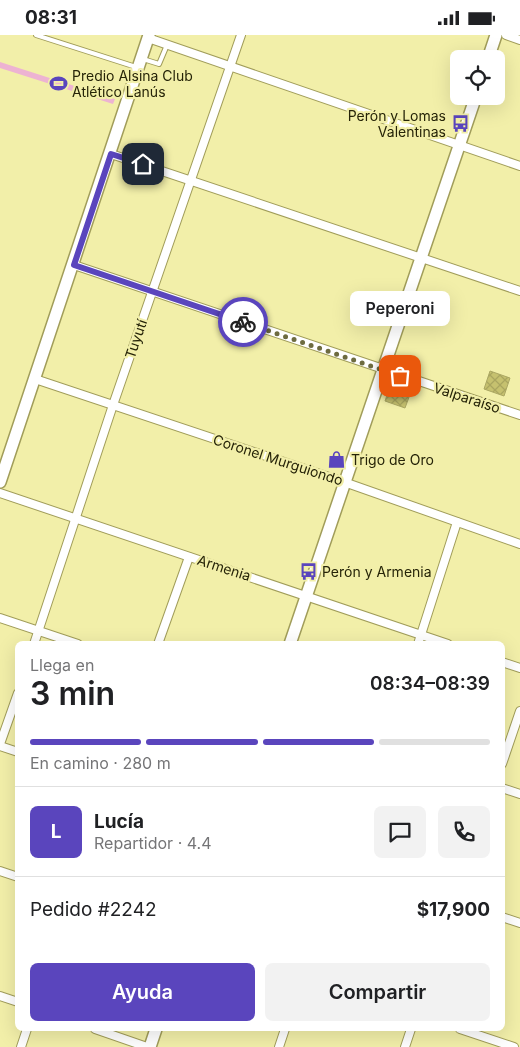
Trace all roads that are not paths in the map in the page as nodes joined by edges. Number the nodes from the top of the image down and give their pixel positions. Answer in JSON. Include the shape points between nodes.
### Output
{"nodes":[{"id":1,"x":36,"y":35,"type":"edge"},
{"id":2,"x":241,"y":35,"type":"edge"},
{"id":3,"x":496,"y":35,"type":"edge"},
{"id":4,"x":506,"y":35,"type":"edge"},
{"id":5,"x":148,"y":36,"type":"edge"},
{"id":6,"x":520,"y":40,"type":"edge"},
{"id":7,"x":167,"y":45,"type":"junction"},
{"id":8,"x":491,"y":50,"type":"edge"},
{"id":9,"x":139,"y":63,"type":"junction"},
{"id":10,"x":230,"y":67,"type":"junction"},
{"id":11,"x":473,"y":105,"type":"edge"},
{"id":12,"x":460,"y":145,"type":"junction"},
{"id":13,"x":111,"y":154,"type":"junction"},
{"id":14,"x":520,"y":165,"type":"edge"},
{"id":15,"x":190,"y":179,"type":"junction"},
{"id":16,"x":421,"y":257,"type":"junction"},
{"id":17,"x":74,"y":265,"type":"junction"},
{"id":18,"x":152,"y":291,"type":"junction"},
{"id":19,"x":520,"y":291,"type":"edge"},
{"id":20,"x":383,"y":370,"type":"junction"},
{"id":21,"x":34,"y":379,"type":"junction"},
{"id":22,"x":113,"y":405,"type":"junction"},
{"id":23,"x":520,"y":415,"type":"edge"},
{"id":24,"x":0,"y":482,"type":"edge"},
{"id":25,"x":344,"y":482,"type":"junction"},
{"id":26,"x":0,"y":493,"type":"edge"},
{"id":27,"x":76,"y":519,"type":"junction"},
{"id":28,"x":456,"y":522,"type":"junction"},
{"id":29,"x":520,"y":544,"type":"edge"},
{"id":30,"x":189,"y":557,"type":"junction"},
{"id":31,"x":306,"y":595,"type":"junction"},
{"id":32,"x":0,"y":618,"type":"edge"},
{"id":33,"x":39,"y":631,"type":"junction"},
{"id":34,"x":420,"y":635,"type":"junction"},
{"id":35,"x":35,"y":641,"type":"edge"},
{"id":36,"x":69,"y":641,"type":"edge"},
{"id":37,"x":159,"y":641,"type":"edge"},
{"id":38,"x":291,"y":641,"type":"edge"},
{"id":39,"x":419,"y":641,"type":"edge"},
{"id":40,"x":439,"y":641,"type":"edge"},
{"id":41,"x":505,"y":663,"type":"edge"},
{"id":42,"x":520,"y":668,"type":"edge"},
{"id":43,"x":15,"y":702,"type":"edge"},
{"id":44,"x":520,"y":711,"type":"edge"},
{"id":45,"x":0,"y":745,"type":"edge"},
{"id":46,"x":15,"y":751,"type":"edge"},
{"id":47,"x":505,"y":755,"type":"edge"},
{"id":48,"x":505,"y":788,"type":"edge"},
{"id":49,"x":520,"y":794,"type":"edge"},
{"id":50,"x":0,"y":871,"type":"edge"},
{"id":51,"x":15,"y":876,"type":"edge"},
{"id":52,"x":505,"y":918,"type":"edge"},
{"id":53,"x":520,"y":923,"type":"edge"},
{"id":54,"x":0,"y":996,"type":"edge"},
{"id":55,"x":15,"y":1001,"type":"edge"},
{"id":56,"x":26,"y":1031,"type":"edge"},
{"id":57,"x":101,"y":1031,"type":"edge"},
{"id":58,"x":155,"y":1031,"type":"edge"},
{"id":59,"x":284,"y":1031,"type":"edge"},
{"id":60,"x":410,"y":1031,"type":"edge"},
{"id":61,"x":466,"y":1031,"type":"edge"},
{"id":62,"x":21,"y":1047,"type":"edge"},
{"id":63,"x":148,"y":1047,"type":"edge"},
{"id":64,"x":279,"y":1047,"type":"edge"},
{"id":65,"x":405,"y":1047,"type":"edge"},
{"id":66,"x":514,"y":1047,"type":"edge"}],
"edges":[{"from":1,"to":9,"type":"lane"},
{"from":2,"to":10,"type":"street","name":"Tuyutí"},
{"from":3,"to":8,"type":"street"},
{"from":4,"to":6,"type":"street"},
{"from":5,"to":7,"type":"street"},
{"from":5,"to":9,"type":"street"},
{"from":7,"to":9,"type":"lane","via":[[159,64]]},
{"from":7,"to":10,"type":"street"},
{"from":9,"to":13,"type":"street"},
{"from":10,"to":12,"type":"street"},
{"from":10,"to":15,"type":"street","name":"Tuyutí"},
{"from":11,"to":12,"type":"street"},
{"from":12,"to":14,"type":"street"},
{"from":12,"to":16,"type":"street"},
{"from":13,"to":15,"type":"street"},
{"from":13,"to":17,"type":"street"},
{"from":15,"to":16,"type":"street"},
{"from":15,"to":18,"type":"street","name":"Tuyutí"},
{"from":16,"to":19,"type":"street"},
{"from":16,"to":20,"type":"street"},
{"from":17,"to":18,"type":"street","name":"Valparaíso"},
{"from":17,"to":21,"type":"street"},
{"from":18,"to":20,"type":"street","name":"Valparaíso"},
{"from":18,"to":22,"type":"street","name":"Tuyutí"},
{"from":20,"to":23,"type":"street","name":"Valparaíso"},
{"from":20,"to":25,"type":"street"},
{"from":21,"to":22,"type":"street","name":"Coronel Murguiondo"},
{"from":21,"to":24,"type":"street"},
{"from":22,"to":25,"type":"street","name":"Coronel Murguiondo"},
{"from":22,"to":27,"type":"street","name":"Tuyutí"},
{"from":25,"to":28,"type":"street","name":"Coronel Murguiondo"},
{"from":25,"to":31,"type":"street"},
{"from":26,"to":27,"type":"street","name":"Armenia"},
{"from":27,"to":30,"type":"street","name":"Armenia"},
{"from":27,"to":33,"type":"street","name":"Tuyutí"},
{"from":28,"to":29,"type":"street","name":"Coronel Murguiondo"},
{"from":28,"to":34,"type":"street"},
{"from":30,"to":31,"type":"street","name":"Armenia"},
{"from":30,"to":37,"type":"street"},
{"from":31,"to":34,"type":"street","name":"Armenia"},
{"from":31,"to":38,"type":"street"},
{"from":32,"to":33,"type":"street"},
{"from":33,"to":35,"type":"street","name":"Tuyutí"},
{"from":33,"to":36,"type":"street"},
{"from":34,"to":39,"type":"street"},
{"from":34,"to":40,"type":"street","name":"Armenia"},
{"from":41,"to":42,"type":"street"},
{"from":43,"to":45,"type":"street"},
{"from":44,"to":47,"type":"street"},
{"from":45,"to":46,"type":"street"},
{"from":48,"to":49,"type":"street"},
{"from":50,"to":51,"type":"street"},
{"from":52,"to":53,"type":"street"},
{"from":54,"to":55,"type":"street"},
{"from":56,"to":62,"type":"street"},
{"from":57,"to":63,"type":"street"},
{"from":58,"to":63,"type":"street"},
{"from":59,"to":64,"type":"street"},
{"from":60,"to":65,"type":"street"},
{"from":61,"to":66,"type":"street"}]}
